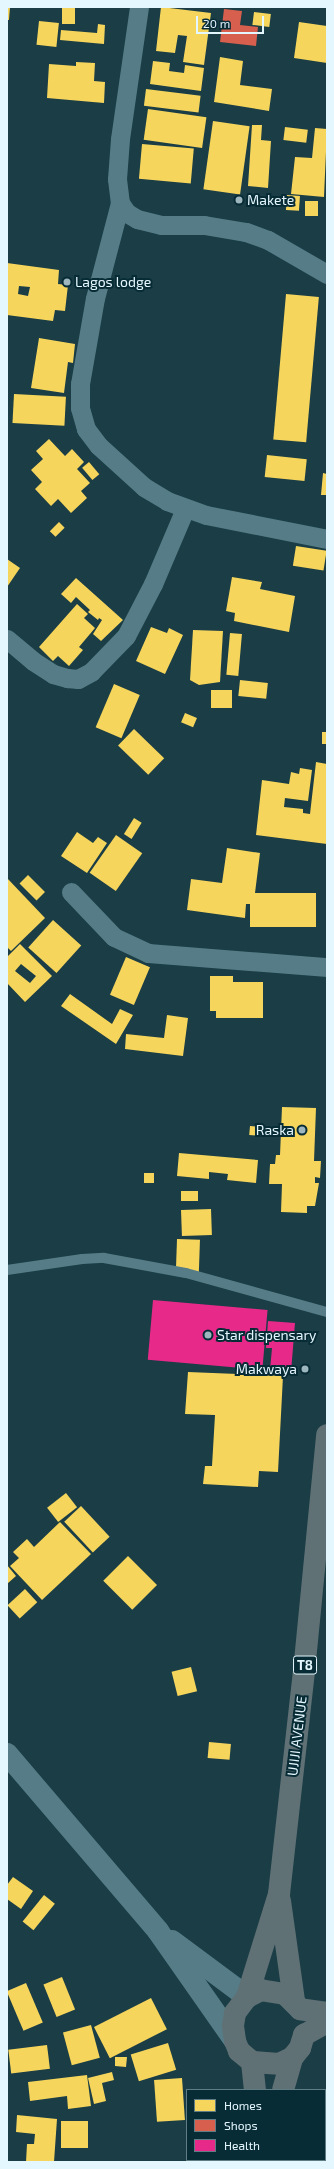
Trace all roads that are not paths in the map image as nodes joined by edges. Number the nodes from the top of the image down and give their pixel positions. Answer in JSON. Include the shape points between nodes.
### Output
{"nodes":[{"id":1,"x":139,"y":7,"type":"edge"},
{"id":2,"x":120,"y":203,"type":"junction"},
{"id":3,"x":327,"y":274,"type":"edge"},
{"id":4,"x":185,"y":509,"type":"junction"},
{"id":5,"x":327,"y":539,"type":"edge"},
{"id":6,"x":7,"y":639,"type":"edge"},
{"id":7,"x":71,"y":892,"type":"dead end"},
{"id":8,"x":327,"y":967,"type":"edge"},
{"id":9,"x":7,"y":1270,"type":"edge"},
{"id":10,"x":327,"y":1312,"type":"edge"},
{"id":11,"x":327,"y":1435,"type":"edge"},
{"id":12,"x":7,"y":1754,"type":"edge"},
{"id":13,"x":279,"y":1894,"type":"junction"},
{"id":14,"x":158,"y":1931,"type":"junction"},
{"id":15,"x":247,"y":1997,"type":"junction"},
{"id":16,"x":294,"y":2000,"type":"junction"},
{"id":17,"x":327,"y":2013,"type":"edge"},
{"id":18,"x":327,"y":2022,"type":"edge"},
{"id":19,"x":235,"y":2041,"type":"junction"},
{"id":20,"x":292,"y":2058,"type":"junction"},
{"id":21,"x":252,"y":2062,"type":"junction"},
{"id":22,"x":255,"y":2089,"type":"edge"},
{"id":23,"x":283,"y":2089,"type":"edge"}],
"edges":[{"from":1,"to":2,"type":"street","via":[[120,138],[117,179]]},
{"from":2,"to":3,"type":"street","via":[[127,213],[137,219],[161,226],[204,225],[246,232],[268,240]]},
{"from":2,"to":4,"type":"street","via":[[94,306],[80,384],[82,419],[99,446],[144,487]]},
{"from":4,"to":5,"type":"street","via":[[236,522]]},
{"from":4,"to":6,"type":"street","via":[[153,584],[126,636],[91,672],[78,679],[53,674]]},
{"from":7,"to":8,"type":"street","via":[[114,937],[148,953]]},
{"from":9,"to":10,"type":"lane","via":[[104,1258],[186,1273]]},
{"from":11,"to":13,"type":"highway","name":"UJIJI AVENUE","number":"T8","via":[[306,1661]]},
{"from":12,"to":14,"type":"main road"},
{"from":13,"to":15,"type":"highway","number":"T8"},
{"from":13,"to":16,"type":"highway","number":"T8"},
{"from":14,"to":15,"type":"main road"},
{"from":14,"to":19,"type":"main road"},
{"from":15,"to":16,"type":"highway","via":[[261,1990],[274,1991]]},
{"from":15,"to":19,"type":"highway","via":[[235,2013]]},
{"from":16,"to":17,"type":"highway","via":[[300,2009]]},
{"from":18,"to":20,"type":"highway","via":[[304,2035],[300,2048]]},
{"from":19,"to":21,"type":"highway","via":[[239,2051]]},
{"from":20,"to":21,"type":"highway","via":[[279,2064]]},
{"from":20,"to":23,"type":"highway"},
{"from":21,"to":22,"type":"highway"}]}
